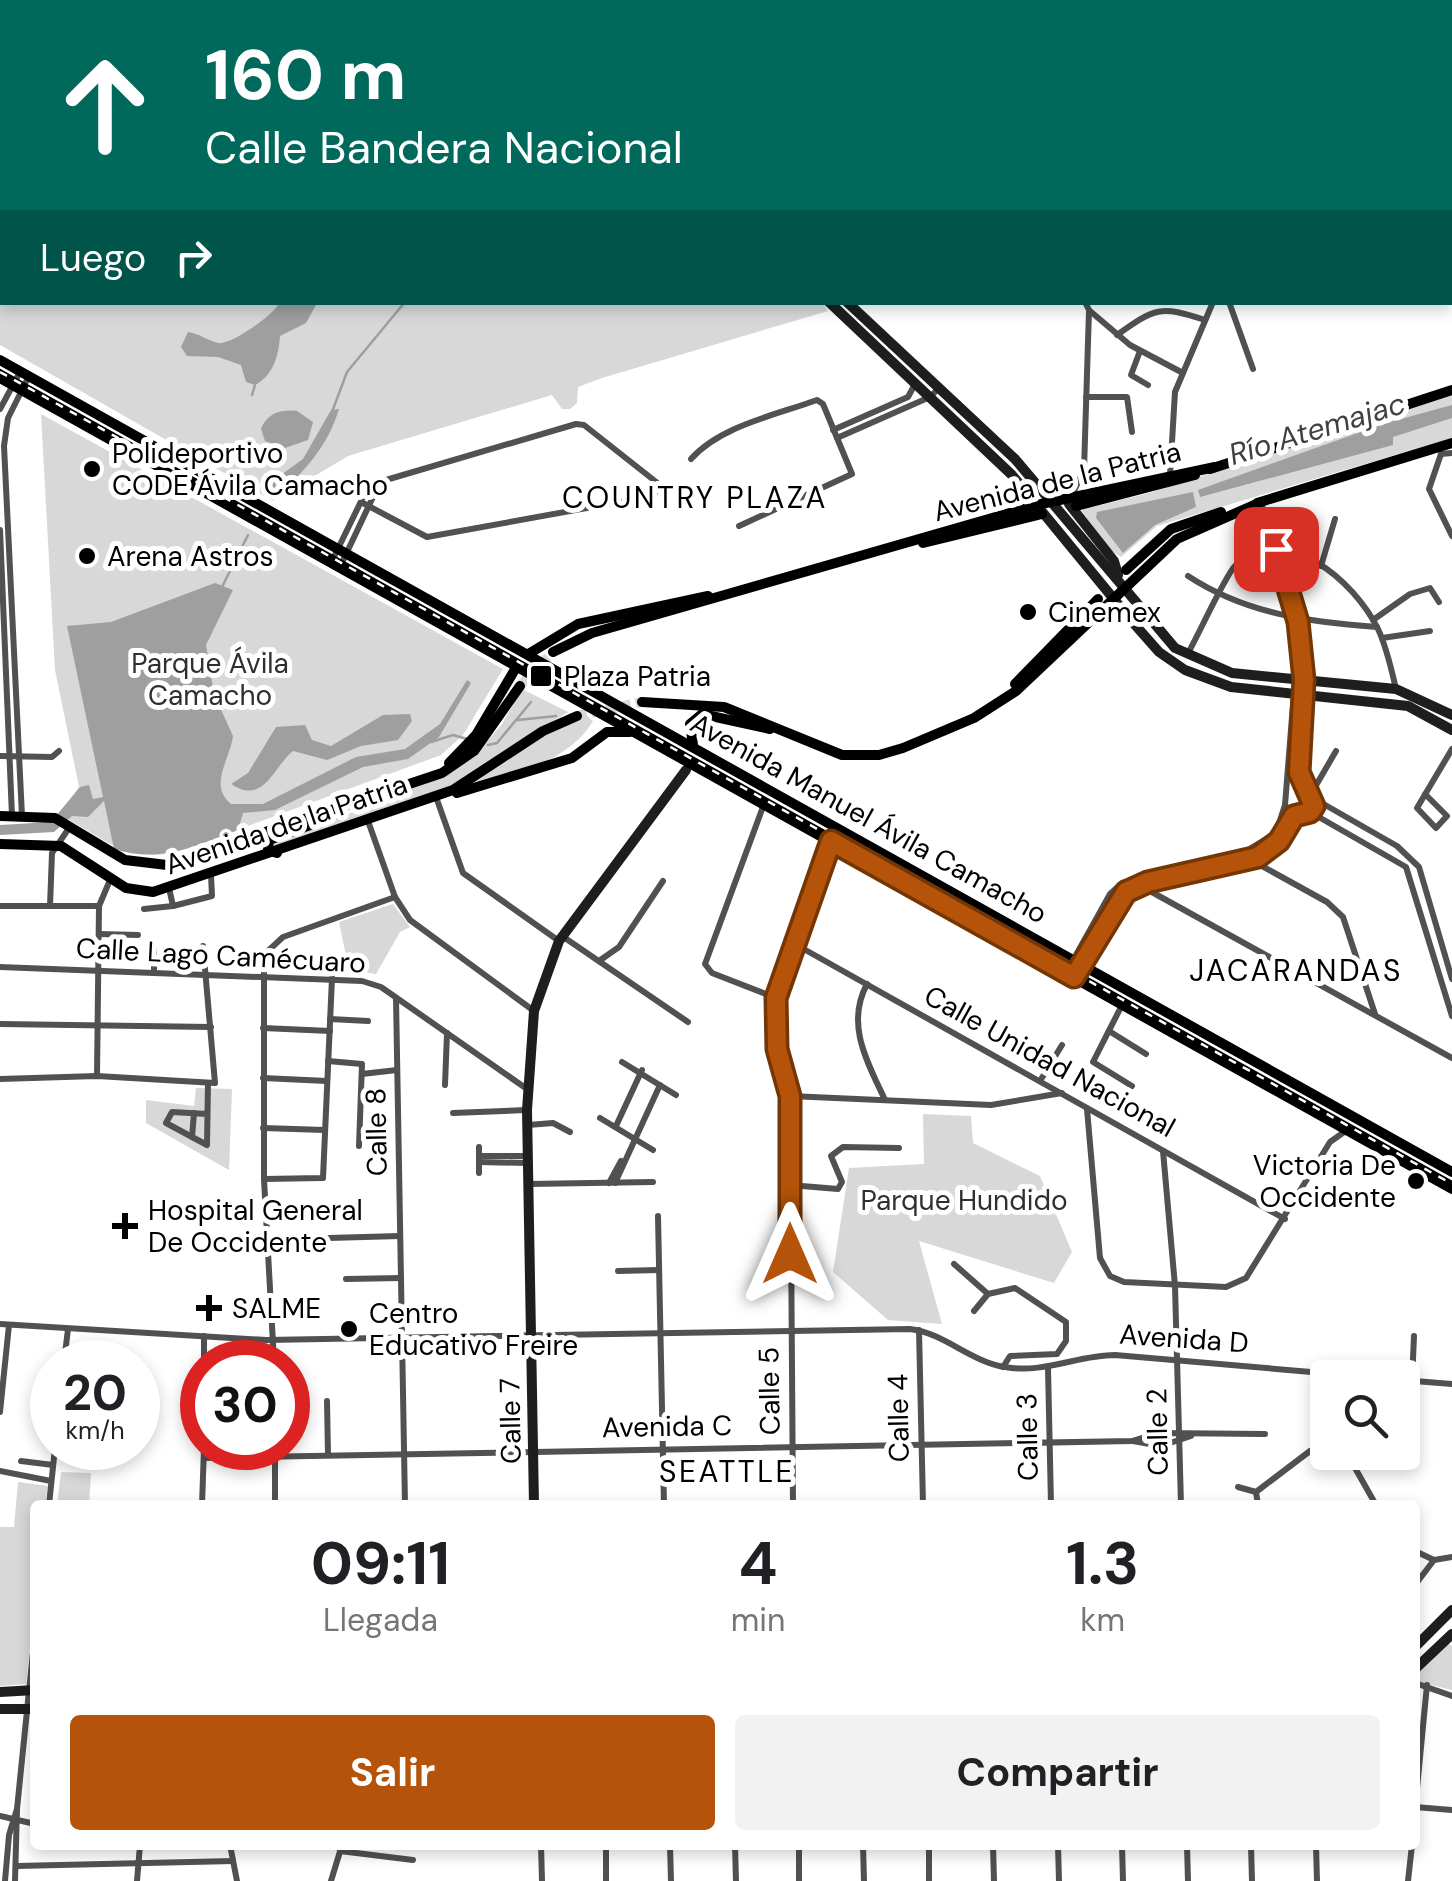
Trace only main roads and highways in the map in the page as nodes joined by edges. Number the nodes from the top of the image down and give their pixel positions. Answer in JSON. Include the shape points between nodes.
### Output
{"nodes":[{"id":1,"x":833,"y":305,"type":"edge"},
{"id":2,"x":851,"y":305,"type":"edge"},
{"id":3,"x":0,"y":360,"type":"edge"},
{"id":4,"x":0,"y":378,"type":"edge"},
{"id":5,"x":1452,"y":390,"type":"edge"},
{"id":6,"x":934,"y":393,"type":"junction"},
{"id":7,"x":1452,"y":444,"type":"edge"},
{"id":8,"x":1215,"y":466,"type":"junction"},
{"id":9,"x":1073,"y":502,"type":"junction"},
{"id":10,"x":1261,"y":502,"type":"junction"},
{"id":11,"x":1045,"y":507,"type":"junction"},
{"id":12,"x":1126,"y":570,"type":"dead end"},
{"id":13,"x":1121,"y":585,"type":"junction"},
{"id":14,"x":724,"y":594,"type":"junction"},
{"id":15,"x":1115,"y":598,"type":"junction"},
{"id":16,"x":1098,"y":600,"type":"dead end"},
{"id":17,"x":490,"y":631,"type":"junction"},
{"id":18,"x":461,"y":635,"type":"junction"},
{"id":19,"x":554,"y":652,"type":"tunnel mouth"},
{"id":20,"x":530,"y":653,"type":"junction"},
{"id":21,"x":517,"y":666,"type":"junction"},
{"id":22,"x":520,"y":686,"type":"tunnel mouth"},
{"id":23,"x":642,"y":702,"type":"tunnel mouth"},
{"id":24,"x":597,"y":711,"type":"junction"},
{"id":25,"x":985,"y":712,"type":"junction"},
{"id":26,"x":1452,"y":715,"type":"edge"},
{"id":27,"x":578,"y":716,"type":"tunnel mouth"},
{"id":28,"x":1452,"y":730,"type":"edge"},
{"id":29,"x":636,"y":734,"type":"junction"},
{"id":30,"x":790,"y":735,"type":"junction"},
{"id":31,"x":525,"y":742,"type":"junction"},
{"id":32,"x":698,"y":750,"type":"junction"},
{"id":33,"x":688,"y":767,"type":"junction"},
{"id":34,"x":420,"y":781,"type":"junction"},
{"id":35,"x":372,"y":797,"type":"junction"},
{"id":36,"x":436,"y":797,"type":"junction"},
{"id":37,"x":11,"y":816,"type":"edge"},
{"id":38,"x":0,"y":844,"type":"edge"},
{"id":39,"x":277,"y":853,"type":"junction"},
{"id":40,"x":1449,"y":1178,"type":"edge"},
{"id":41,"x":534,"y":1500,"type":"edge"},
{"id":42,"x":1452,"y":1610,"type":"edge"},
{"id":43,"x":1451,"y":1638,"type":"edge"},
{"id":44,"x":1420,"y":1642,"type":"edge"},
{"id":45,"x":1420,"y":1665,"type":"edge"},
{"id":46,"x":30,"y":1690,"type":"edge"},
{"id":47,"x":0,"y":1692,"type":"edge"},
{"id":48,"x":30,"y":1709,"type":"edge"},
{"id":49,"x":0,"y":1710,"type":"edge"}],
"edges":[{"from":1,"to":6,"type":"main road"},
{"from":2,"to":6,"type":"main road"},
{"from":3,"to":17,"type":"main road","name":"Avenida Manuel Ávila Camacho"},
{"from":4,"to":18,"type":"main road","name":"Avenida Manuel Ávila Camacho"},
{"from":5,"to":8,"type":"main road","name":"Avenida de la Patria"},
{"from":6,"to":11,"type":"main road","via":[[1015,458]]},
{"from":7,"to":10,"type":"main road"},
{"from":8,"to":9,"type":"main road","name":"Avenida de la Patria"},
{"from":8,"to":9,"type":"main road","name":"Avenida de la Patria"},
{"from":9,"to":11,"type":"main road","name":"Avenida de la Patria"},
{"from":10,"to":12,"type":"main road","via":[[1180,524]]},
{"from":10,"to":13,"type":"main road","via":[[1190,531]]},
{"from":11,"to":13,"type":"main road"},
{"from":11,"to":14,"type":"main road","name":"Avenida de la Patria"},
{"from":11,"to":15,"type":"main road"},
{"from":13,"to":15,"type":"main road"},
{"from":13,"to":26,"type":"main road","via":[[1187,656],[1232,674],[1396,688]]},
{"from":14,"to":19,"type":"main road","name":"Avenida de la Patria","via":[[592,633]]},
{"from":14,"to":20,"type":"main road","via":[[578,624]]},
{"from":15,"to":25,"type":"main road"},
{"from":15,"to":28,"type":"main road","via":[[1159,652],[1185,670],[1232,687],[1408,706]]},
{"from":16,"to":25,"type":"main road"},
{"from":17,"to":18,"type":"main road","via":[[456,618],[453,627]]},
{"from":17,"to":20,"type":"main road","name":"Avenida Manuel Ávila Camacho"},
{"from":18,"to":21,"type":"main road","name":"Avenida Manuel Ávila Camacho"},
{"from":20,"to":32,"type":"main road","name":"Avenida Manuel Ávila Camacho"},
{"from":21,"to":24,"type":"main road","name":"Avenida Manuel Ávila Camacho"},
{"from":21,"to":34,"type":"main road","via":[[470,743]]},
{"from":22,"to":34,"type":"main road","name":"Avenida de la Patria","via":[[474,751]]},
{"from":23,"to":30,"type":"main road","via":[[724,707]]},
{"from":24,"to":29,"type":"main road","name":"Avenida Manuel Ávila Camacho"},
{"from":24,"to":31,"type":"main road","via":[[600,729],[575,754],[533,767],[523,758]]},
{"from":25,"to":30,"type":"main road","via":[[880,755],[826,751]]},
{"from":27,"to":31,"type":"main road","name":"Avenida de la Patria"},
{"from":29,"to":33,"type":"main road","name":"Avenida Manuel Ávila Camacho"},
{"from":29,"to":36,"type":"main road","via":[[610,731],[572,758]]},
{"from":30,"to":32,"type":"main road","via":[[706,714],[689,728]]},
{"from":31,"to":36,"type":"main road","name":"Avenida de la Patria"},
{"from":32,"to":40,"type":"main road","name":"Avenida Manuel Ávila Camacho"},
{"from":33,"to":40,"type":"main road","name":"Avenida Manuel Ávila Camacho","via":[[1332,1122]]},
{"from":33,"to":41,"type":"main road","name":"Calle 7","via":[[560,938],[534,1012],[527,1089]]},
{"from":34,"to":35,"type":"main road","name":"Avenida de la Patria"},
{"from":35,"to":37,"type":"main road","name":"Avenida de la Patria","via":[[152,866],[114,856],[65,823]]},
{"from":35,"to":39,"type":"main road","via":[[271,838],[267,848]]},
{"from":36,"to":39,"type":"main road","name":"Avenida de la Patria"},
{"from":38,"to":39,"type":"main road","name":"Avenida de la Patria","via":[[55,844],[140,892]]},
{"from":42,"to":44,"type":"main road"},
{"from":43,"to":45,"type":"main road"},
{"from":46,"to":47,"type":"main road"},
{"from":48,"to":49,"type":"main road"}]}
